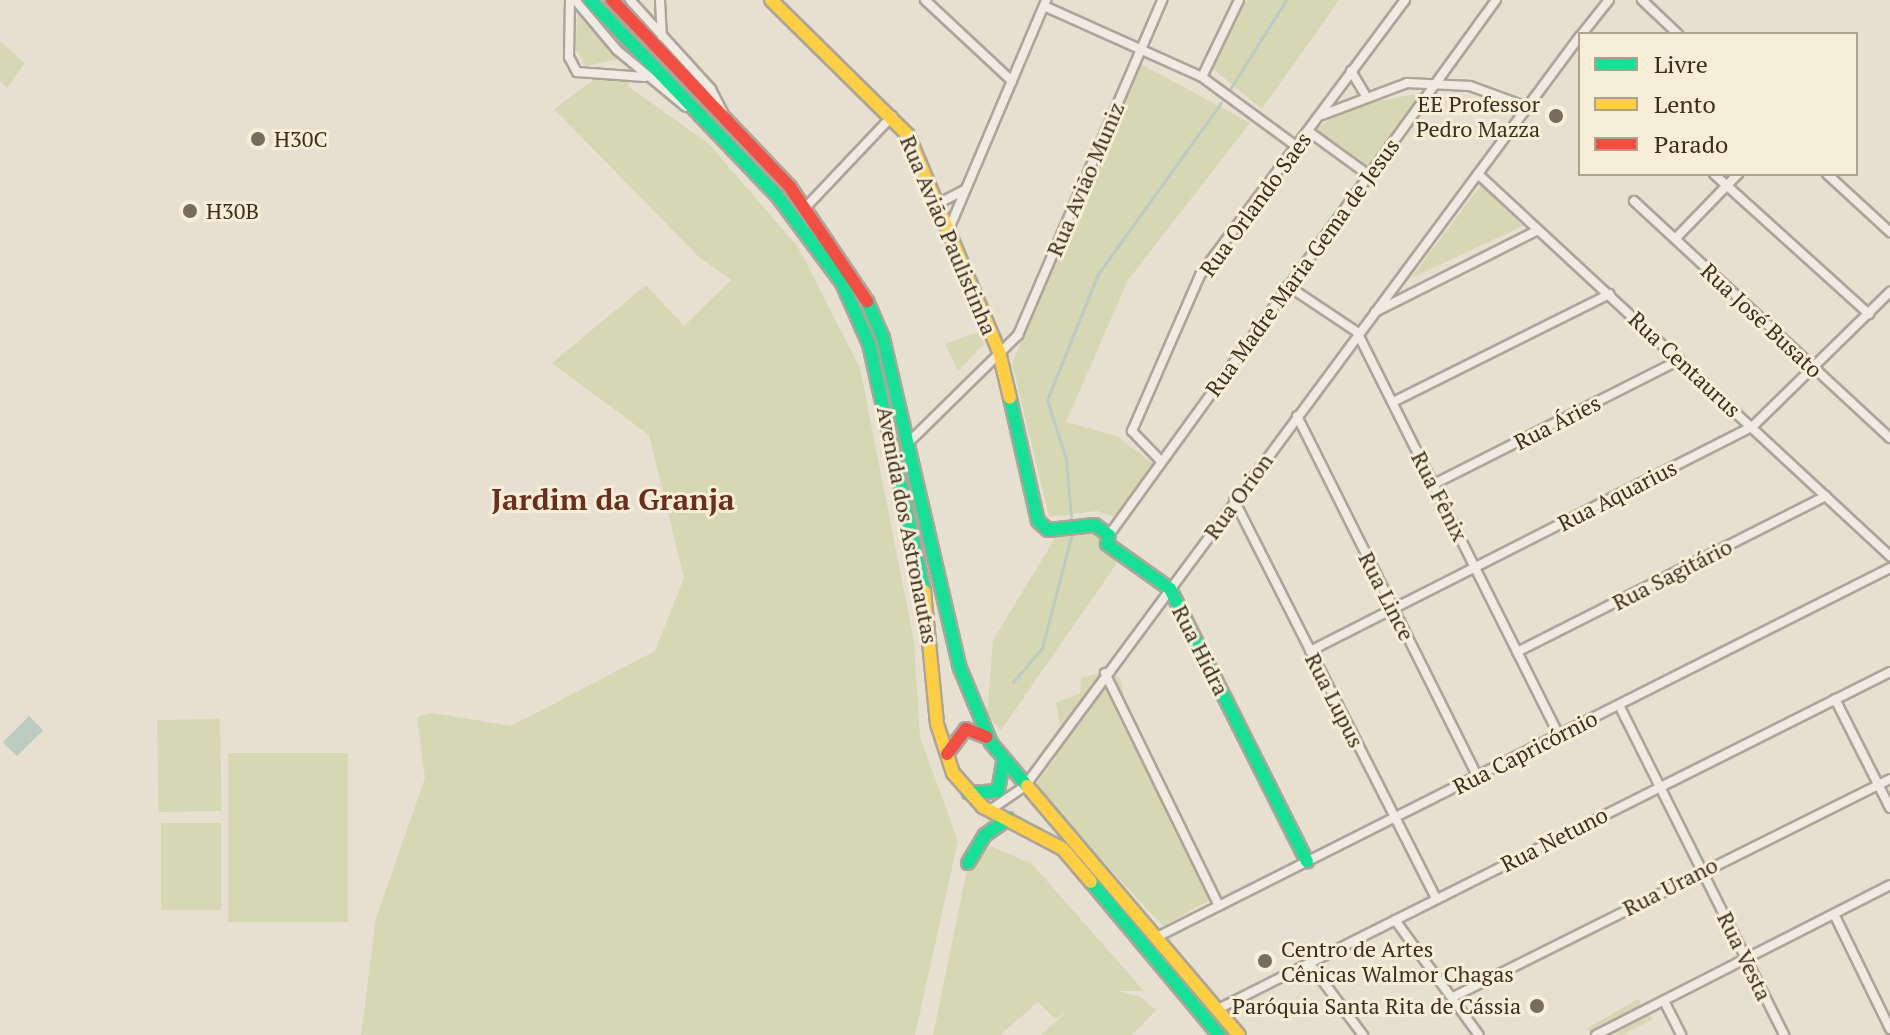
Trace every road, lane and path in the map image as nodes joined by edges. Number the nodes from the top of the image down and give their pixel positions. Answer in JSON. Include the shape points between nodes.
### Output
{"nodes":[{"id":1,"x":573,"y":0,"type":"edge"},
{"id":2,"x":590,"y":0,"type":"edge"},
{"id":3,"x":612,"y":0,"type":"edge"},
{"id":4,"x":630,"y":0,"type":"edge"},
{"id":5,"x":660,"y":0,"type":"edge"},
{"id":6,"x":771,"y":0,"type":"edge"},
{"id":7,"x":1162,"y":0,"type":"edge"},
{"id":8,"x":1239,"y":0,"type":"edge"},
{"id":9,"x":1405,"y":0,"type":"edge"},
{"id":10,"x":1496,"y":0,"type":"edge"},
{"id":11,"x":1609,"y":0,"type":"edge"},
{"id":12,"x":1642,"y":0,"type":"edge"},
{"id":13,"x":928,"y":2,"type":"edge"},
{"id":14,"x":1045,"y":3,"type":"edge"},
{"id":15,"x":1583,"y":32,"type":"edge"},
{"id":16,"x":1676,"y":32,"type":"edge"},
{"id":17,"x":662,"y":36,"type":"junction"},
{"id":18,"x":1141,"y":48,"type":"junction"},
{"id":19,"x":1577,"y":48,"type":"edge"},
{"id":20,"x":676,"y":59,"type":"junction"},
{"id":21,"x":1351,"y":71,"type":"junction"},
{"id":22,"x":655,"y":76,"type":"junction"},
{"id":23,"x":1202,"y":77,"type":"junction"},
{"id":24,"x":1012,"y":81,"type":"junction"},
{"id":25,"x":1436,"y":82,"type":"junction"},
{"id":26,"x":1364,"y":93,"type":"junction"},
{"id":27,"x":1527,"y":107,"type":"junction"},
{"id":28,"x":893,"y":114,"type":"junction"},
{"id":29,"x":1318,"y":118,"type":"junction"},
{"id":30,"x":1308,"y":131,"type":"junction"},
{"id":31,"x":1296,"y":146,"type":"junction"},
{"id":32,"x":1478,"y":174,"type":"junction"},
{"id":33,"x":1370,"y":176,"type":"junction"},
{"id":34,"x":1716,"y":176,"type":"edge"},
{"id":35,"x":1736,"y":176,"type":"edge"},
{"id":36,"x":1829,"y":176,"type":"edge"},
{"id":37,"x":1727,"y":186,"type":"junction"},
{"id":38,"x":968,"y":187,"type":"junction"},
{"id":39,"x":1634,"y":201,"type":"dead end"},
{"id":40,"x":939,"y":203,"type":"junction"},
{"id":41,"x":807,"y":206,"type":"junction"},
{"id":42,"x":949,"y":229,"type":"junction"},
{"id":43,"x":1538,"y":230,"type":"junction"},
{"id":44,"x":1890,"y":232,"type":"edge"},
{"id":45,"x":1675,"y":239,"type":"junction"},
{"id":46,"x":1395,"y":280,"type":"junction"},
{"id":47,"x":1288,"y":286,"type":"junction"},
{"id":48,"x":1890,"y":292,"type":"edge"},
{"id":49,"x":1610,"y":294,"type":"junction"},
{"id":50,"x":1403,"y":296,"type":"junction"},
{"id":51,"x":1869,"y":314,"type":"junction"},
{"id":52,"x":1370,"y":315,"type":"junction"},
{"id":53,"x":1357,"y":332,"type":"junction"},
{"id":54,"x":999,"y":352,"type":"junction"},
{"id":55,"x":1680,"y":360,"type":"junction"},
{"id":56,"x":1816,"y":370,"type":"junction"},
{"id":57,"x":1393,"y":402,"type":"junction"},
{"id":58,"x":1297,"y":416,"type":"junction"},
{"id":59,"x":1753,"y":426,"type":"junction"},
{"id":60,"x":1890,"y":438,"type":"edge"},
{"id":61,"x":907,"y":444,"type":"junction"},
{"id":62,"x":1159,"y":459,"type":"junction"},
{"id":63,"x":1434,"y":484,"type":"junction"},
{"id":64,"x":1826,"y":496,"type":"junction"},
{"id":65,"x":1234,"y":500,"type":"junction"},
{"id":66,"x":1109,"y":535,"type":"junction"},
{"id":67,"x":1890,"y":556,"type":"edge"},
{"id":68,"x":1476,"y":568,"type":"junction"},
{"id":69,"x":1890,"y":568,"type":"edge"},
{"id":70,"x":1170,"y":589,"type":"junction"},
{"id":71,"x":1394,"y":609,"type":"junction"},
{"id":72,"x":1310,"y":651,"type":"junction"},
{"id":73,"x":1517,"y":652,"type":"junction"},
{"id":74,"x":1890,"y":672,"type":"edge"},
{"id":75,"x":1105,"y":673,"type":"junction"},
{"id":76,"x":1835,"y":699,"type":"junction"},
{"id":77,"x":1619,"y":705,"type":"junction"},
{"id":78,"x":1559,"y":735,"type":"junction"},
{"id":79,"x":991,"y":743,"type":"junction"},
{"id":80,"x":947,"y":754,"type":"junction"},
{"id":81,"x":1003,"y":762,"type":"junction"},
{"id":82,"x":1477,"y":776,"type":"junction"},
{"id":83,"x":1890,"y":779,"type":"edge"},
{"id":84,"x":1660,"y":785,"type":"junction"},
{"id":85,"x":1878,"y":785,"type":"junction"},
{"id":86,"x":1025,"y":786,"type":"junction"},
{"id":87,"x":963,"y":789,"type":"junction"},
{"id":88,"x":1890,"y":808,"type":"edge"},
{"id":89,"x":990,"y":810,"type":"junction"},
{"id":90,"x":1394,"y":817,"type":"junction"},
{"id":91,"x":1008,"y":819,"type":"junction"},
{"id":92,"x":1307,"y":861,"type":"junction"},
{"id":93,"x":968,"y":863,"type":"dead end"},
{"id":94,"x":1703,"y":869,"type":"junction"},
{"id":95,"x":1890,"y":885,"type":"edge"},
{"id":96,"x":1436,"y":899,"type":"junction"},
{"id":97,"x":1219,"y":906,"type":"junction"},
{"id":98,"x":1834,"y":914,"type":"junction"},
{"id":99,"x":1395,"y":920,"type":"junction"},
{"id":100,"x":1161,"y":935,"type":"junction"},
{"id":101,"x":1747,"y":959,"type":"junction"},
{"id":102,"x":1310,"y":964,"type":"junction"},
{"id":103,"x":1453,"y":997,"type":"junction"},
{"id":104,"x":1664,"y":1001,"type":"junction"},
{"id":105,"x":1218,"y":1009,"type":"junction"},
{"id":106,"x":1890,"y":1029,"type":"edge"},
{"id":107,"x":1219,"y":1035,"type":"edge"},
{"id":108,"x":1239,"y":1035,"type":"edge"},
{"id":109,"x":1363,"y":1035,"type":"edge"},
{"id":110,"x":1479,"y":1035,"type":"edge"},
{"id":111,"x":1596,"y":1035,"type":"edge"},
{"id":112,"x":1681,"y":1035,"type":"edge"},
{"id":113,"x":1784,"y":1035,"type":"edge"}],
"edges":[{"from":1,"to":22,"type":"street"},
{"from":1,"to":22,"type":"street","via":[[569,57],[577,72]]},
{"from":2,"to":22,"type":"main road","name":"Avenida dos Astronautas"},
{"from":3,"to":20,"type":"main road","name":"Avenida dos Astronautas"},
{"from":4,"to":17,"type":"street"},
{"from":5,"to":17,"type":"street"},
{"from":6,"to":28,"type":"main road","name":"Rua Avião Paulistinha"},
{"from":7,"to":18,"type":"street","name":"Rua Avião Muniz"},
{"from":8,"to":23,"type":"street"},
{"from":9,"to":21,"type":"street","name":"Rua Orlando Saes"},
{"from":10,"to":25,"type":"street","name":"Rua Madre Maria Gema de Jesus"},
{"from":11,"to":15,"type":"street","name":"Rua Orion"},
{"from":12,"to":16,"type":"street"},
{"from":13,"to":24,"type":"street"},
{"from":14,"to":18,"type":"street"},
{"from":14,"to":24,"type":"street"},
{"from":17,"to":20,"type":"street"},
{"from":18,"to":23,"type":"street"},
{"from":18,"to":54,"type":"street","name":"Rua Avião Muniz","via":[[1018,335]]},
{"from":19,"to":27,"type":"street","name":"Rua Orion"},
{"from":20,"to":22,"type":"street"},
{"from":20,"to":41,"type":"main road","name":"Avenida dos Astronautas"},
{"from":21,"to":26,"type":"street"},
{"from":21,"to":29,"type":"street","name":"Rua Orlando Saes"},
{"from":22,"to":80,"type":"main road","name":"Avenida dos Astronautas","via":[[717,132],[813,237],[869,344],[931,624],[934,704]]},
{"from":23,"to":31,"type":"street"},
{"from":24,"to":38,"type":"street"},
{"from":25,"to":26,"type":"street"},
{"from":25,"to":27,"type":"street"},
{"from":25,"to":33,"type":"street","name":"Rua Madre Maria Gema de Jesus"},
{"from":26,"to":29,"type":"street"},
{"from":27,"to":32,"type":"street","name":"Rua Orion"},
{"from":28,"to":40,"type":"main road","name":"Rua Avião Paulistinha"},
{"from":28,"to":41,"type":"street"},
{"from":29,"to":30,"type":"street","name":"Rua Orlando Saes"},
{"from":30,"to":31,"type":"street","name":"Rua Orlando Saes"},
{"from":30,"to":33,"type":"street"},
{"from":31,"to":62,"type":"street","name":"Rua Orlando Saes","via":[[1200,275],[1145,399],[1133,438]]},
{"from":32,"to":43,"type":"street","name":"Rua Centaurus"},
{"from":32,"to":46,"type":"street","name":"Rua Orion"},
{"from":33,"to":47,"type":"street","name":"Rua Madre Maria Gema de Jesus"},
{"from":34,"to":37,"type":"street"},
{"from":35,"to":37,"type":"street"},
{"from":36,"to":44,"type":"street"},
{"from":37,"to":45,"type":"street"},
{"from":37,"to":51,"type":"street"},
{"from":38,"to":40,"type":"street"},
{"from":38,"to":42,"type":"street"},
{"from":39,"to":45,"type":"street","name":"Rua José Busato"},
{"from":40,"to":42,"type":"main road","name":"Rua Avião Paulistinha"},
{"from":41,"to":61,"type":"main road","name":"Avenida dos Astronautas","via":[[856,276],[878,326]]},
{"from":42,"to":54,"type":"main road","name":"Rua Avião Paulistinha"},
{"from":43,"to":49,"type":"street","name":"Rua Centaurus"},
{"from":43,"to":50,"type":"street"},
{"from":45,"to":56,"type":"street","name":"Rua José Busato"},
{"from":46,"to":50,"type":"street"},
{"from":46,"to":52,"type":"street","name":"Rua Orion"},
{"from":47,"to":53,"type":"street","name":"Rua Fênix"},
{"from":47,"to":62,"type":"street","name":"Rua Madre Maria Gema de Jesus"},
{"from":48,"to":51,"type":"street","name":"Rua Aquarius"},
{"from":49,"to":55,"type":"street","name":"Rua Centaurus"},
{"from":49,"to":57,"type":"street"},
{"from":50,"to":52,"type":"street"},
{"from":51,"to":56,"type":"street","name":"Rua Aquarius"},
{"from":52,"to":53,"type":"street","name":"Rua Orion"},
{"from":53,"to":57,"type":"street","name":"Rua Fênix"},
{"from":53,"to":58,"type":"street","name":"Rua Orion"},
{"from":54,"to":61,"type":"street","name":"Rua Avião Muniz"},
{"from":54,"to":66,"type":"main road","name":"Rua Avião Paulistinha","via":[[1038,521],[1048,530],[1095,525]]},
{"from":55,"to":59,"type":"street","name":"Rua Centaurus"},
{"from":55,"to":63,"type":"street","name":"Rua Áries"},
{"from":56,"to":59,"type":"street","name":"Rua Aquarius"},
{"from":56,"to":60,"type":"street","name":"Rua José Busato"},
{"from":57,"to":63,"type":"street","name":"Rua Fênix"},
{"from":58,"to":65,"type":"street","name":"Rua Orion"},
{"from":58,"to":71,"type":"street","name":"Rua Lince"},
{"from":59,"to":64,"type":"street","name":"Rua Centaurus"},
{"from":59,"to":68,"type":"street","name":"Rua Aquarius"},
{"from":61,"to":79,"type":"main road","name":"Avenida dos Astronautas","via":[[956,653]]},
{"from":62,"to":66,"type":"street","name":"Rua Madre Maria Gema de Jesus"},
{"from":63,"to":68,"type":"street","name":"Rua Fênix"},
{"from":64,"to":67,"type":"street","name":"Rua Centaurus"},
{"from":64,"to":73,"type":"street","name":"Rua Sagitário"},
{"from":65,"to":70,"type":"street","name":"Rua Orion"},
{"from":65,"to":72,"type":"street","name":"Rua Lupus"},
{"from":66,"to":70,"type":"main road","name":"Rua Hidra","via":[[1107,544]]},
{"from":68,"to":71,"type":"street","name":"Rua Aquarius"},
{"from":68,"to":73,"type":"street","name":"Rua Fênix"},
{"from":69,"to":77,"type":"street","name":"Rua Capricórnio"},
{"from":70,"to":75,"type":"street","name":"Rua Orion"},
{"from":70,"to":92,"type":"main road","name":"Rua Hidra"},
{"from":71,"to":72,"type":"street","name":"Rua Aquarius"},
{"from":71,"to":82,"type":"street","name":"Rua Lince"},
{"from":72,"to":90,"type":"street","name":"Rua Lupus"},
{"from":73,"to":78,"type":"street","name":"Rua Fênix"},
{"from":74,"to":76,"type":"street","name":"Rua Netuno"},
{"from":75,"to":86,"type":"street","name":"Rua Orion"},
{"from":75,"to":97,"type":"street"},
{"from":76,"to":84,"type":"street","name":"Rua Netuno"},
{"from":76,"to":85,"type":"street"},
{"from":77,"to":78,"type":"street","name":"Rua Capricórnio"},
{"from":77,"to":84,"type":"street","name":"Rua Vesta"},
{"from":78,"to":82,"type":"street","name":"Rua Capricórnio"},
{"from":79,"to":80,"type":"main road","via":[[966,729]]},
{"from":79,"to":81,"type":"main road","name":"Avenida dos Astronautas"},
{"from":80,"to":87,"type":"main road","name":"Avenida dos Astronautas"},
{"from":81,"to":86,"type":"main road","name":"Avenida dos Astronautas"},
{"from":81,"to":87,"type":"main road","via":[[1002,785],[991,795]]},
{"from":82,"to":90,"type":"street","name":"Rua Capricórnio"},
{"from":83,"to":85,"type":"street","name":"Rua Urano"},
{"from":84,"to":94,"type":"street","name":"Rua Vesta"},
{"from":84,"to":96,"type":"street","name":"Rua Netuno"},
{"from":85,"to":88,"type":"street"},
{"from":85,"to":94,"type":"street","name":"Rua Urano"},
{"from":86,"to":89,"type":"street","name":"Rua Orion"},
{"from":86,"to":100,"type":"main road","name":"Avenida dos Astronautas"},
{"from":87,"to":89,"type":"main road","name":"Avenida dos Astronautas"},
{"from":89,"to":91,"type":"main road","name":"Avenida dos Astronautas"},
{"from":90,"to":92,"type":"street","name":"Rua Capricórnio"},
{"from":90,"to":96,"type":"street","name":"Rua Lupus"},
{"from":91,"to":93,"type":"main road","via":[[985,835]]},
{"from":91,"to":107,"type":"main road","name":"Avenida dos Astronautas","via":[[1063,849]]},
{"from":92,"to":97,"type":"street","name":"Rua Capricórnio"},
{"from":94,"to":101,"type":"street","name":"Rua Vesta"},
{"from":94,"to":103,"type":"street","name":"Rua Urano"},
{"from":95,"to":98,"type":"street"},
{"from":96,"to":99,"type":"street","name":"Rua Netuno"},
{"from":97,"to":100,"type":"street","name":"Rua Capricórnio"},
{"from":98,"to":101,"type":"street"},
{"from":98,"to":106,"type":"street"},
{"from":99,"to":102,"type":"street","name":"Rua Netuno"},
{"from":99,"to":103,"type":"street"},
{"from":100,"to":105,"type":"main road","name":"Avenida dos Astronautas"},
{"from":101,"to":104,"type":"street"},
{"from":101,"to":113,"type":"street","name":"Rua Vesta"},
{"from":102,"to":105,"type":"street","name":"Rua Netuno"},
{"from":102,"to":109,"type":"street"},
{"from":103,"to":110,"type":"street"},
{"from":104,"to":111,"type":"street"},
{"from":104,"to":112,"type":"street"},
{"from":105,"to":108,"type":"main road","name":"Avenida dos Astronautas"}]}
